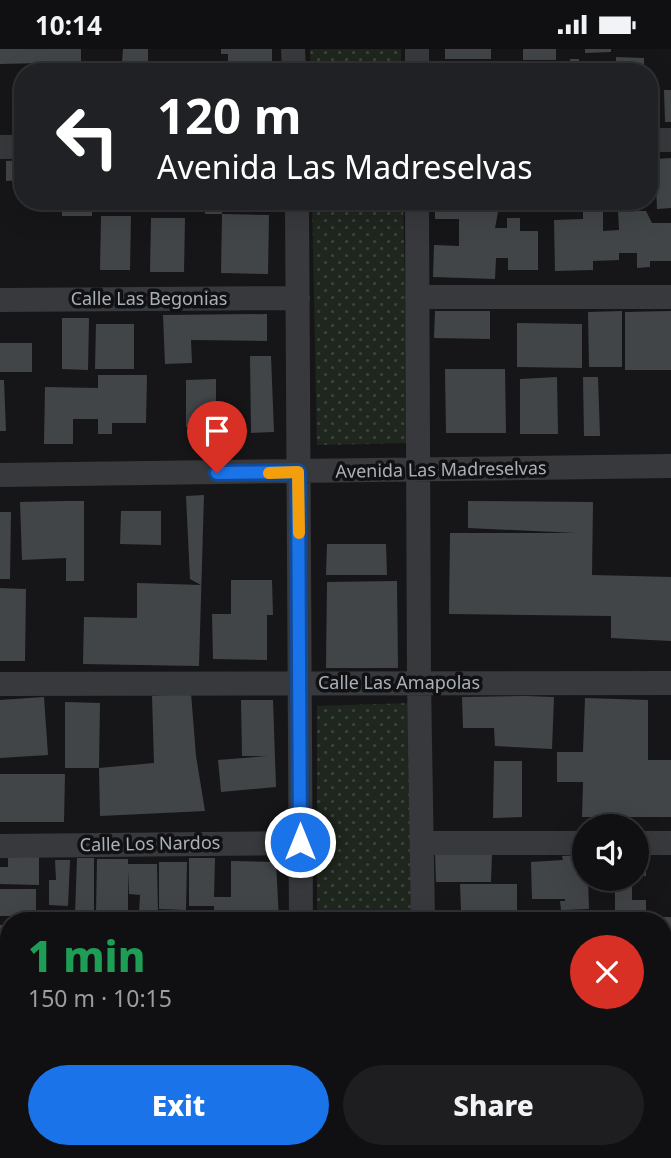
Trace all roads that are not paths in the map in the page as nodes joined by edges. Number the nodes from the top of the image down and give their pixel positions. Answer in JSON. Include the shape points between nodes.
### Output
{"nodes":[{"id":1,"x":297,"y":210,"type":"edge"},
{"id":2,"x":417,"y":210,"type":"edge"},
{"id":3,"x":416,"y":297,"type":"junction"},
{"id":4,"x":671,"y":297,"type":"edge"},
{"id":5,"x":298,"y":298,"type":"junction"},
{"id":6,"x":0,"y":300,"type":"edge"},
{"id":7,"x":671,"y":466,"type":"edge"},
{"id":8,"x":419,"y":471,"type":"junction"},
{"id":9,"x":298,"y":472,"type":"junction"},
{"id":10,"x":0,"y":475,"type":"edge"},
{"id":11,"x":299,"y":683,"type":"junction"},
{"id":12,"x":419,"y":683,"type":"junction"},
{"id":13,"x":671,"y":683,"type":"edge"},
{"id":14,"x":0,"y":684,"type":"edge"},
{"id":15,"x":300,"y":842,"type":"junction"},
{"id":16,"x":422,"y":843,"type":"junction"},
{"id":17,"x":572,"y":843,"type":"edge"},
{"id":18,"x":649,"y":843,"type":"edge"},
{"id":19,"x":671,"y":843,"type":"edge"},
{"id":20,"x":0,"y":846,"type":"edge"},
{"id":21,"x":300,"y":912,"type":"edge"},
{"id":22,"x":423,"y":912,"type":"edge"}],
"edges":[{"from":1,"to":5,"type":"street"},
{"from":2,"to":3,"type":"street"},
{"from":3,"to":4,"type":"street"},
{"from":3,"to":8,"type":"street"},
{"from":5,"to":6,"type":"street","name":"Calle Las Begonias"},
{"from":5,"to":9,"type":"street"},
{"from":7,"to":8,"type":"street","name":"Avenida Las Madreselvas"},
{"from":8,"to":9,"type":"street","name":"Avenida Las Madreselvas"},
{"from":8,"to":12,"type":"street"},
{"from":9,"to":10,"type":"street","name":"Avenida Las Madreselvas"},
{"from":9,"to":11,"type":"street"},
{"from":11,"to":12,"type":"street","name":"Calle Las Amapolas"},
{"from":11,"to":14,"type":"street","name":"Calle Las Amapolas"},
{"from":11,"to":15,"type":"street"},
{"from":12,"to":13,"type":"street","name":"Calle Las Amapolas"},
{"from":12,"to":16,"type":"street"},
{"from":15,"to":20,"type":"street","name":"Calle Los Nardos"},
{"from":15,"to":21,"type":"street"},
{"from":16,"to":17,"type":"street"},
{"from":16,"to":22,"type":"street"},
{"from":18,"to":19,"type":"street"}]}
